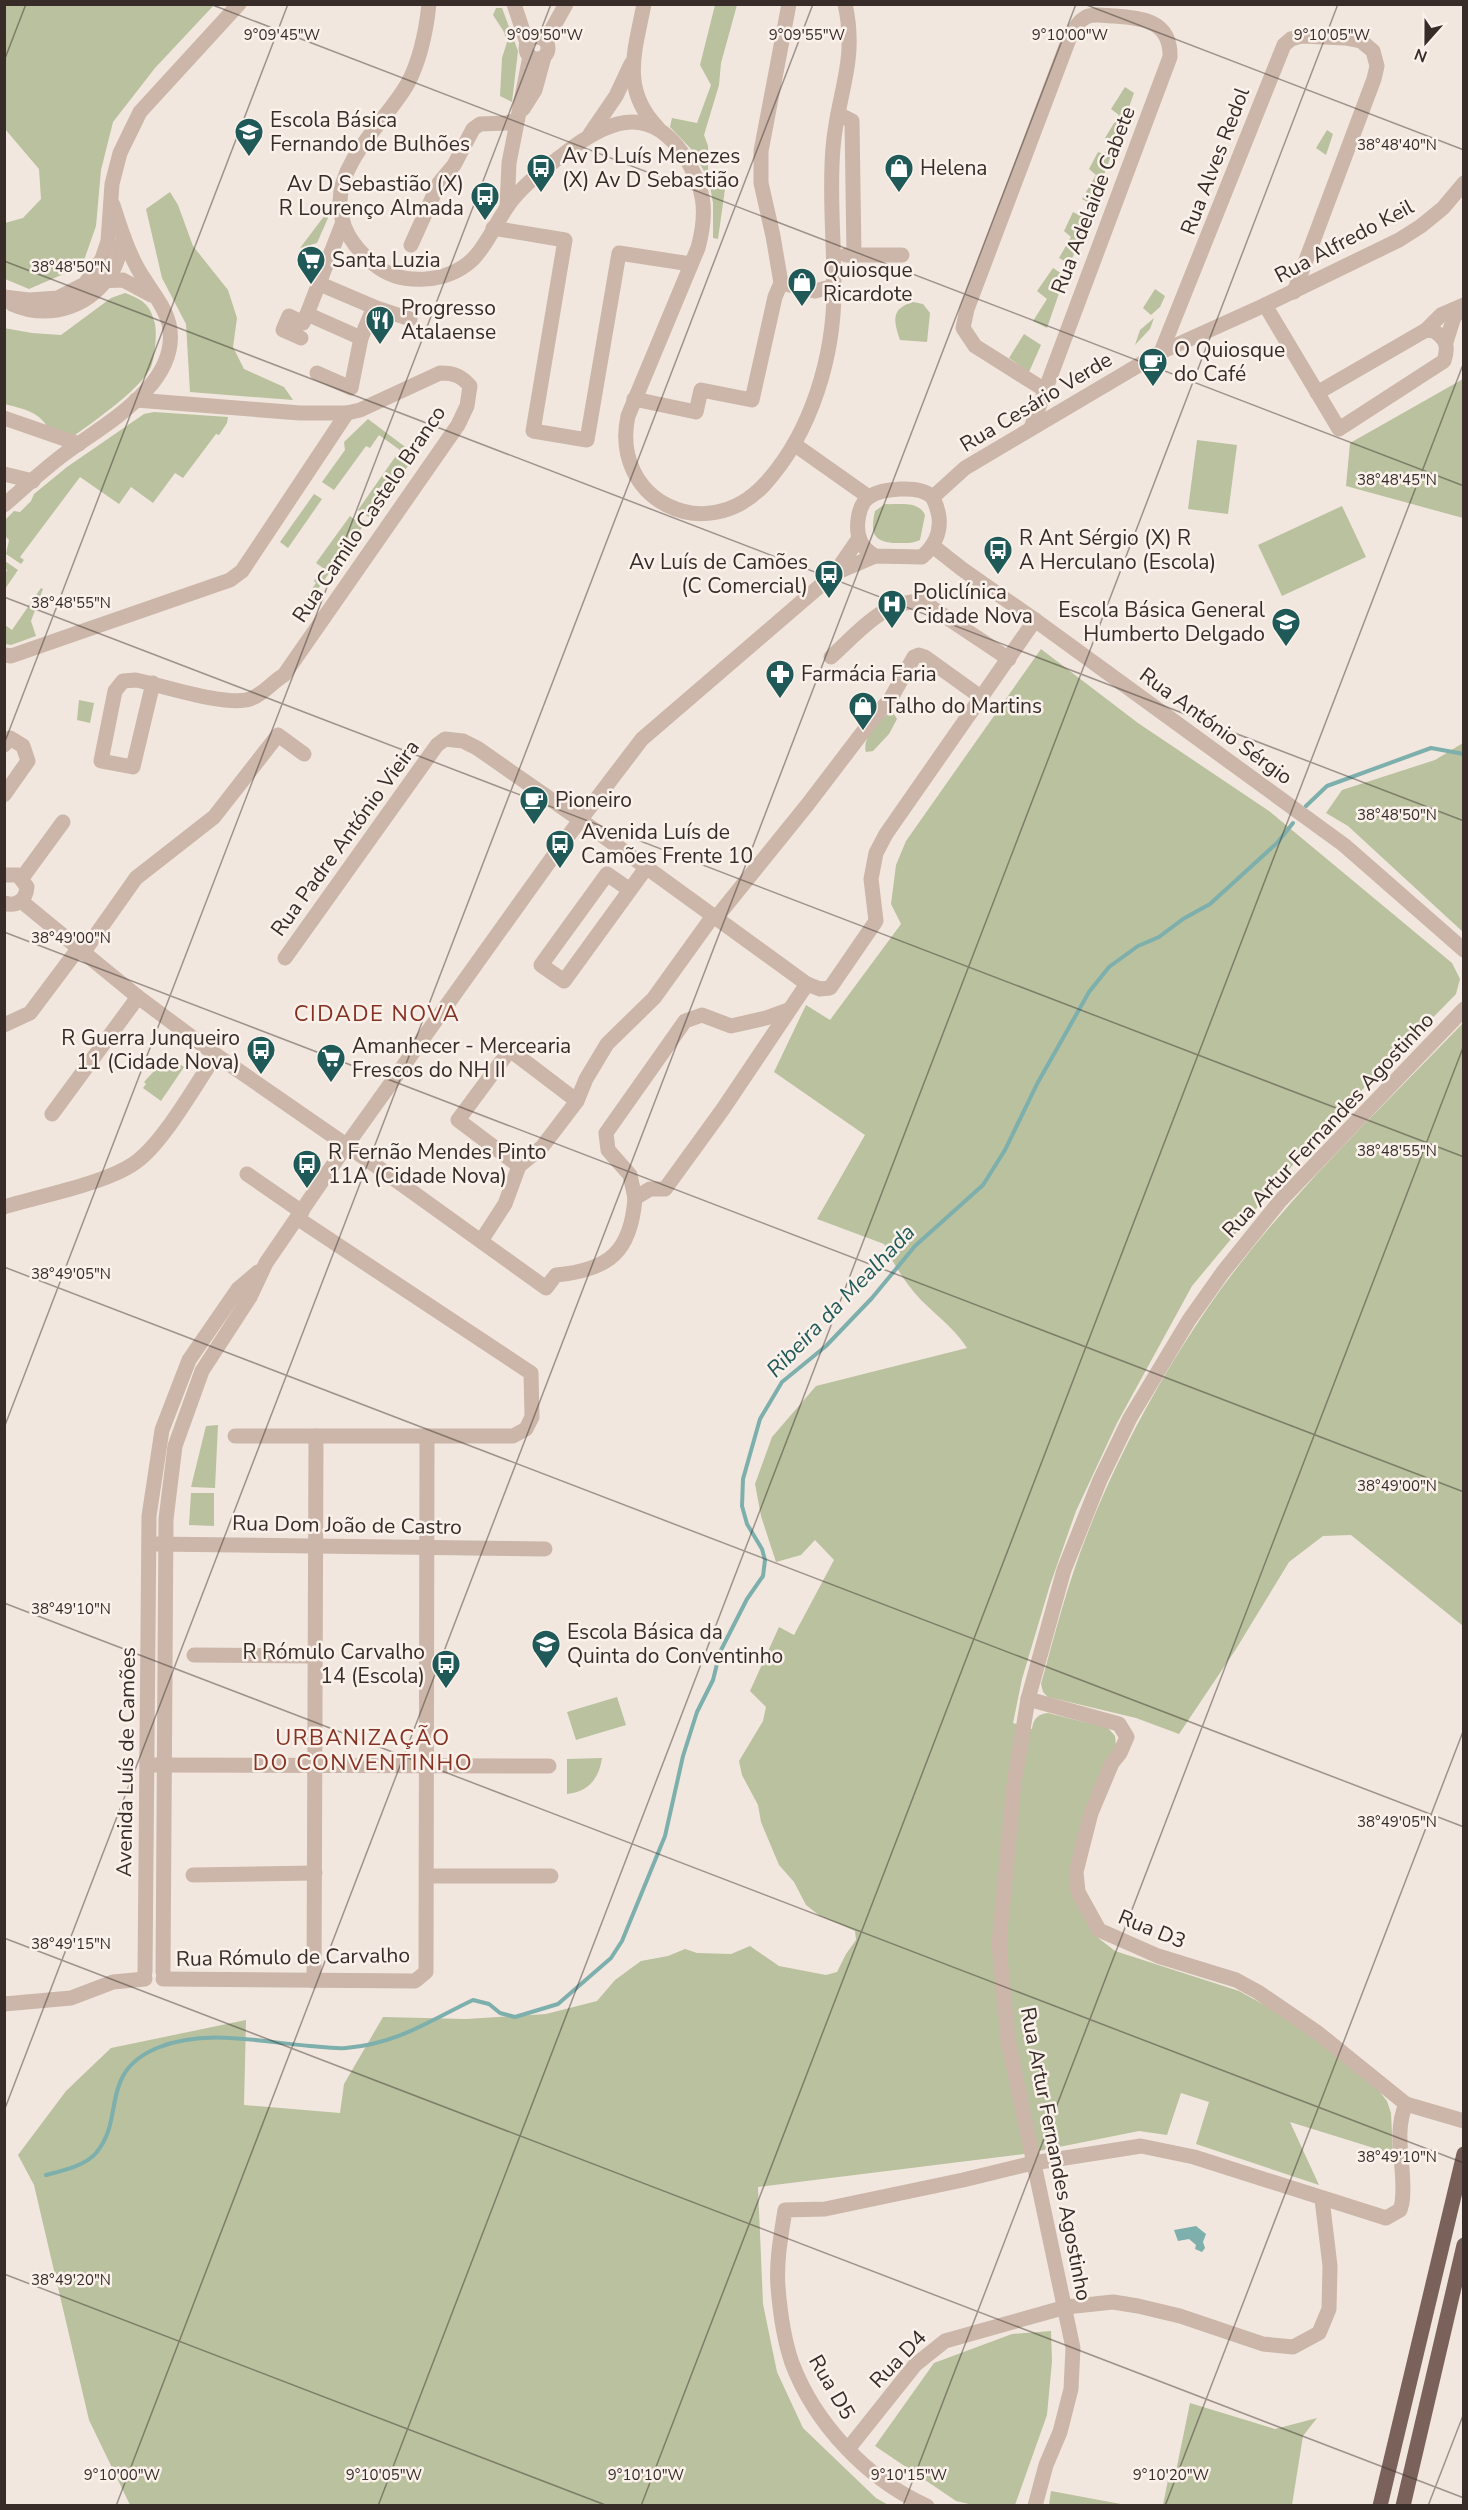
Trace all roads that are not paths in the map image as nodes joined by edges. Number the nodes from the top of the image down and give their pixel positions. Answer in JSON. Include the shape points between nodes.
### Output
{"nodes":[{"id":1,"x":239,"y":4,"type":"edge"},
{"id":2,"x":429,"y":4,"type":"edge"},
{"id":3,"x":514,"y":4,"type":"edge"},
{"id":4,"x":566,"y":4,"type":"edge"},
{"id":5,"x":644,"y":4,"type":"edge"},
{"id":6,"x":789,"y":4,"type":"edge"},
{"id":7,"x":845,"y":4,"type":"edge"},
{"id":8,"x":534,"y":52,"type":"junction"},
{"id":9,"x":632,"y":62,"type":"junction"},
{"id":10,"x":838,"y":114,"type":"junction"},
{"id":11,"x":517,"y":120,"type":"junction"},
{"id":12,"x":661,"y":130,"type":"junction"},
{"id":13,"x":591,"y":134,"type":"junction"},
{"id":14,"x":1464,"y":183,"type":"edge"},
{"id":15,"x":112,"y":201,"type":"junction"},
{"id":16,"x":507,"y":207,"type":"junction"},
{"id":17,"x":343,"y":222,"type":"junction"},
{"id":18,"x":493,"y":228,"type":"junction"},
{"id":19,"x":124,"y":237,"type":"junction"},
{"id":20,"x":411,"y":245,"type":"dead end"},
{"id":21,"x":834,"y":255,"type":"junction"},
{"id":22,"x":854,"y":255,"type":"junction"},
{"id":23,"x":902,"y":255,"type":"dead end"},
{"id":24,"x":691,"y":264,"type":"junction"},
{"id":25,"x":106,"y":280,"type":"junction"},
{"id":26,"x":780,"y":283,"type":"junction"},
{"id":27,"x":85,"y":284,"type":"junction"},
{"id":28,"x":320,"y":284,"type":"junction"},
{"id":29,"x":834,"y":286,"type":"junction"},
{"id":30,"x":1294,"y":292,"type":"junction"},
{"id":31,"x":4,"y":299,"type":"edge"},
{"id":32,"x":156,"y":299,"type":"junction"},
{"id":33,"x":1265,"y":305,"type":"junction"},
{"id":34,"x":1464,"y":306,"type":"edge"},
{"id":35,"x":374,"y":307,"type":"junction"},
{"id":36,"x":307,"y":314,"type":"junction"},
{"id":37,"x":410,"y":319,"type":"dead end"},
{"id":38,"x":1426,"y":330,"type":"junction"},
{"id":39,"x":300,"y":338,"type":"dead end"},
{"id":40,"x":361,"y":338,"type":"junction"},
{"id":41,"x":1446,"y":342,"type":"junction"},
{"id":42,"x":1161,"y":352,"type":"junction"},
{"id":43,"x":317,"y":373,"type":"dead end"},
{"id":44,"x":1045,"y":390,"type":"junction"},
{"id":45,"x":1317,"y":393,"type":"junction"},
{"id":46,"x":634,"y":399,"type":"junction"},
{"id":47,"x":136,"y":400,"type":"junction"},
{"id":48,"x":347,"y":413,"type":"junction"},
{"id":49,"x":4,"y":418,"type":"edge"},
{"id":50,"x":1031,"y":428,"type":"junction"},
{"id":51,"x":79,"y":444,"type":"junction"},
{"id":52,"x":794,"y":444,"type":"junction"},
{"id":53,"x":4,"y":474,"type":"edge"},
{"id":54,"x":33,"y":481,"type":"junction"},
{"id":55,"x":869,"y":497,"type":"junction"},
{"id":56,"x":933,"y":497,"type":"junction"},
{"id":57,"x":4,"y":505,"type":"edge"},
{"id":58,"x":859,"y":538,"type":"junction"},
{"id":59,"x":934,"y":547,"type":"junction"},
{"id":60,"x":875,"y":556,"type":"junction"},
{"id":61,"x":835,"y":573,"type":"junction"},
{"id":62,"x":1035,"y":620,"type":"junction"},
{"id":63,"x":4,"y":655,"type":"edge"},
{"id":64,"x":831,"y":657,"type":"dead end"},
{"id":65,"x":1009,"y":659,"type":"junction"},
{"id":66,"x":153,"y":683,"type":"junction"},
{"id":67,"x":982,"y":698,"type":"junction"},
{"id":68,"x":4,"y":745,"type":"edge"},
{"id":69,"x":304,"y":754,"type":"dead end"},
{"id":70,"x":4,"y":795,"type":"edge"},
{"id":71,"x":579,"y":820,"type":"junction"},
{"id":72,"x":63,"y":822,"type":"dead end"},
{"id":73,"x":646,"y":868,"type":"junction"},
{"id":74,"x":5,"y":875,"type":"edge"},
{"id":75,"x":22,"y":878,"type":"junction"},
{"id":76,"x":630,"y":890,"type":"junction"},
{"id":77,"x":21,"y":901,"type":"junction"},
{"id":78,"x":4,"y":903,"type":"edge"},
{"id":79,"x":714,"y":917,"type":"junction"},
{"id":80,"x":1464,"y":950,"type":"edge"},
{"id":81,"x":80,"y":951,"type":"junction"},
{"id":82,"x":285,"y":958,"type":"dead end"},
{"id":83,"x":807,"y":984,"type":"junction"},
{"id":84,"x":138,"y":997,"type":"junction"},
{"id":85,"x":788,"y":1010,"type":"junction"},
{"id":86,"x":1464,"y":1010,"type":"edge"},
{"id":87,"x":8,"y":1020,"type":"edge"},
{"id":88,"x":216,"y":1055,"type":"junction"},
{"id":89,"x":577,"y":1101,"type":"junction"},
{"id":90,"x":52,"y":1114,"type":"dead end"},
{"id":91,"x":346,"y":1146,"type":"junction"},
{"id":92,"x":519,"y":1166,"type":"junction"},
{"id":93,"x":247,"y":1174,"type":"dead end"},
{"id":94,"x":635,"y":1198,"type":"junction"},
{"id":95,"x":4,"y":1207,"type":"edge"},
{"id":96,"x":300,"y":1215,"type":"junction"},
{"id":97,"x":481,"y":1241,"type":"junction"},
{"id":98,"x":266,"y":1263,"type":"junction"},
{"id":99,"x":235,"y":1436,"type":"dead end"},
{"id":100,"x":316,"y":1436,"type":"junction"},
{"id":101,"x":427,"y":1436,"type":"junction"},
{"id":102,"x":149,"y":1544,"type":"junction"},
{"id":103,"x":165,"y":1544,"type":"junction"},
{"id":104,"x":315,"y":1546,"type":"junction"},
{"id":105,"x":428,"y":1548,"type":"junction"},
{"id":106,"x":545,"y":1549,"type":"dead end"},
{"id":107,"x":194,"y":1655,"type":"dead end"},
{"id":108,"x":315,"y":1656,"type":"junction"},
{"id":109,"x":1028,"y":1699,"type":"junction"},
{"id":110,"x":147,"y":1765,"type":"junction"},
{"id":111,"x":163,"y":1766,"type":"junction"},
{"id":112,"x":315,"y":1766,"type":"junction"},
{"id":113,"x":427,"y":1766,"type":"junction"},
{"id":114,"x":549,"y":1766,"type":"dead end"},
{"id":115,"x":315,"y":1873,"type":"junction"},
{"id":116,"x":193,"y":1875,"type":"dead end"},
{"id":117,"x":427,"y":1876,"type":"junction"},
{"id":118,"x":551,"y":1876,"type":"dead end"},
{"id":119,"x":145,"y":1975,"type":"junction"},
{"id":120,"x":163,"y":1976,"type":"junction"},
{"id":121,"x":314,"y":1981,"type":"junction"},
{"id":122,"x":4,"y":2004,"type":"edge"},
{"id":123,"x":1406,"y":2104,"type":"junction"},
{"id":124,"x":1464,"y":2121,"type":"edge"},
{"id":125,"x":1464,"y":2154,"type":"edge"},
{"id":126,"x":1033,"y":2163,"type":"junction"},
{"id":127,"x":1322,"y":2199,"type":"junction"},
{"id":128,"x":1464,"y":2245,"type":"edge"},
{"id":129,"x":1066,"y":2307,"type":"junction"},
{"id":130,"x":848,"y":2449,"type":"junction"},
{"id":131,"x":927,"y":2505,"type":"edge"},
{"id":132,"x":1035,"y":2505,"type":"edge"},
{"id":133,"x":1380,"y":2505,"type":"edge"},
{"id":134,"x":1403,"y":2505,"type":"edge"}],
"edges":[{"from":1,"to":15,"type":"street","via":[[140,112],[120,153]]},
{"from":2,"to":17,"type":"street","via":[[425,38],[408,84],[346,173],[340,204]]},
{"from":3,"to":8,"type":"street"},
{"from":4,"to":8,"type":"street","via":[[546,40],[536,37]]},
{"from":5,"to":9,"type":"street"},
{"from":6,"to":26,"type":"street","via":[[761,152],[761,183]]},
{"from":7,"to":10,"type":"street","via":[[850,50]]},
{"from":8,"to":11,"type":"street"},
{"from":9,"to":12,"type":"street","via":[[632,79],[640,103]]},
{"from":9,"to":13,"type":"street"},
{"from":10,"to":21,"type":"street","via":[[831,165]]},
{"from":10,"to":22,"type":"street","via":[[852,121]]},
{"from":11,"to":16,"type":"street","via":[[509,163]]},
{"from":11,"to":20,"type":"street","via":[[480,124],[473,129],[454,165],[439,183]]},
{"from":12,"to":13,"type":"street","via":[[629,121]]},
{"from":12,"to":24,"type":"street","via":[[694,170],[703,196],[703,229]]},
{"from":13,"to":16,"type":"street","via":[[538,173]]},
{"from":14,"to":30,"type":"street","name":"Rua Alfredo Keil","via":[[1443,208],[1414,231]]},
{"from":15,"to":19,"type":"street"},
{"from":15,"to":27,"type":"street","via":[[108,242]]},
{"from":16,"to":18,"type":"street"},
{"from":17,"to":18,"type":"street","via":[[351,241],[376,267],[392,276],[410,279],[443,276],[472,260]]},
{"from":17,"to":28,"type":"street"},
{"from":18,"to":24,"type":"street","via":[[565,240],[533,431],[587,440],[618,253]]},
{"from":19,"to":25,"type":"street"},
{"from":19,"to":32,"type":"street"},
{"from":21,"to":22,"type":"street"},
{"from":21,"to":29,"type":"street"},
{"from":22,"to":23,"type":"street"},
{"from":24,"to":46,"type":"street"},
{"from":25,"to":27,"type":"street"},
{"from":25,"to":31,"type":"street","via":[[72,307],[57,311],[23,309]]},
{"from":25,"to":32,"type":"street","via":[[130,283]]},
{"from":26,"to":29,"type":"street","via":[[815,291]]},
{"from":26,"to":46,"type":"street","via":[[752,400],[701,390],[696,412]]},
{"from":27,"to":31,"type":"street","via":[[58,298]]},
{"from":28,"to":35,"type":"street"},
{"from":28,"to":36,"type":"street"},
{"from":29,"to":52,"type":"street","via":[[825,361],[815,399]]},
{"from":30,"to":33,"type":"street","name":"Rua Alfredo Keil"},
{"from":30,"to":42,"type":"street","name":"Rua Alves Redol","via":[[1374,79],[1377,66],[1373,51],[1361,41],[1301,36],[1291,39],[1279,55]]},
{"from":32,"to":47,"type":"street","via":[[169,326],[168,351],[155,380]]},
{"from":33,"to":42,"type":"street","name":"Rua Cesário Verde"},
{"from":33,"to":45,"type":"street"},
{"from":34,"to":38,"type":"street","via":[[1441,315]]},
{"from":34,"to":41,"type":"street","via":[[1454,317]]},
{"from":35,"to":37,"type":"street"},
{"from":35,"to":40,"type":"street"},
{"from":36,"to":39,"type":"street","via":[[303,322],[289,316],[283,330]]},
{"from":36,"to":40,"type":"street"},
{"from":38,"to":41,"type":"street","via":[[1434,331]]},
{"from":38,"to":45,"type":"street"},
{"from":40,"to":43,"type":"street","via":[[351,388]]},
{"from":41,"to":45,"type":"street","via":[[1444,360],[1339,429]]},
{"from":42,"to":50,"type":"street","name":"Rua Cesário Verde"},
{"from":44,"to":44,"type":"street","name":"Rua Adelaide Cabete","via":[[975,346],[963,328],[967,309],[1078,23],[1089,16],[1145,19],[1165,33],[1170,57]]},
{"from":44,"to":50,"type":"street","name":"Rua Adelaide Cabete"},
{"from":46,"to":52,"type":"street","via":[[625,430],[630,465],[638,482],[653,497],[687,513],[706,515],[736,507],[764,485]]},
{"from":47,"to":48,"type":"street","name":"Rua Camilo Castelo Branco"},
{"from":47,"to":51,"type":"street","via":[[115,421]]},
{"from":48,"to":63,"type":"street","via":[[242,571],[230,580],[11,656]]},
{"from":48,"to":66,"type":"street","name":"Rua Camilo Castelo Branco","via":[[440,373],[462,377],[470,386],[467,406],[458,425],[284,675],[262,693],[247,700],[231,701]]},
{"from":49,"to":51,"type":"street"},
{"from":50,"to":56,"type":"street","name":"Rua Cesário Verde","via":[[965,468]]},
{"from":51,"to":54,"type":"street"},
{"from":52,"to":55,"type":"street"},
{"from":53,"to":54,"type":"street"},
{"from":54,"to":57,"type":"street"},
{"from":55,"to":56,"type":"street","via":[[892,489],[923,490]]},
{"from":55,"to":58,"type":"street","via":[[862,506]]},
{"from":56,"to":59,"type":"street","via":[[939,518]]},
{"from":58,"to":60,"type":"street"},
{"from":58,"to":61,"type":"street"},
{"from":59,"to":60,"type":"street","via":[[922,557]]},
{"from":59,"to":62,"type":"street","name":"Rua António Sérgio"},
{"from":60,"to":61,"type":"street"},
{"from":61,"to":71,"type":"street","name":"Avenida Luís de Camões","via":[[642,739]]},
{"from":62,"to":65,"type":"street"},
{"from":62,"to":80,"type":"street","name":"Rua António Sérgio","via":[[1344,846]]},
{"from":64,"to":65,"type":"street","via":[[880,612],[905,601],[922,601]]},
{"from":65,"to":67,"type":"street"},
{"from":66,"to":66,"type":"street","via":[[123,681],[116,691],[101,760],[133,767]]},
{"from":67,"to":79,"type":"street","via":[[925,657],[914,657],[891,698]]},
{"from":67,"to":83,"type":"street","name":"Rua Padre António Vieira","via":[[876,853],[872,879],[876,921],[830,988]]},
{"from":68,"to":70,"type":"street","via":[[10,738],[23,746],[28,762]]},
{"from":69,"to":81,"type":"street","via":[[278,735],[214,817],[136,878]]},
{"from":71,"to":73,"type":"street","name":"Rua Padre António Vieira"},
{"from":71,"to":82,"type":"street","name":"Rua Padre António Vieira","via":[[477,748],[463,741],[445,740],[437,745]]},
{"from":71,"to":91,"type":"street","name":"Avenida Luís de Camões"},
{"from":72,"to":75,"type":"street"},
{"from":73,"to":76,"type":"street"},
{"from":73,"to":79,"type":"street","name":"Rua Padre António Vieira"},
{"from":74,"to":75,"type":"street"},
{"from":75,"to":77,"type":"street","via":[[27,887]]},
{"from":76,"to":76,"type":"street","via":[[607,874],[541,965],[564,981]]},
{"from":77,"to":78,"type":"street"},
{"from":77,"to":81,"type":"street"},
{"from":79,"to":83,"type":"street","name":"Rua Padre António Vieira"},
{"from":79,"to":89,"type":"street","via":[[654,998],[607,1044]]},
{"from":81,"to":84,"type":"street"},
{"from":81,"to":87,"type":"street","via":[[30,1013]]},
{"from":83,"to":85,"type":"street"},
{"from":84,"to":88,"type":"street"},
{"from":84,"to":90,"type":"street"},
{"from":85,"to":94,"type":"street","via":[[665,1189],[650,1189]]},
{"from":85,"to":94,"type":"street","via":[[731,1026],[702,1015],[685,1021],[606,1133],[608,1150],[630,1175]]},
{"from":86,"to":109,"type":"street","name":"Rua Artur Fernandes Agostinho","via":[[1280,1202],[1189,1320],[1131,1418],[1100,1480],[1064,1570]]},
{"from":88,"to":91,"type":"street"},
{"from":88,"to":95,"type":"street","via":[[154,1146],[135,1162],[115,1174]]},
{"from":89,"to":92,"type":"street","via":[[542,1147]]},
{"from":89,"to":92,"type":"street","via":[[510,1050],[458,1120]]},
{"from":91,"to":96,"type":"street","name":"Avenida Luís de Camões"},
{"from":91,"to":97,"type":"street"},
{"from":92,"to":97,"type":"street","via":[[505,1204]]},
{"from":93,"to":96,"type":"street"},
{"from":94,"to":97,"type":"street","via":[[634,1222],[621,1249],[600,1266],[556,1275],[546,1288]]},
{"from":96,"to":98,"type":"street","name":"Avenida Luís de Camões"},
{"from":96,"to":101,"type":"street","via":[[531,1373],[532,1417],[526,1429],[513,1436]]},
{"from":98,"to":102,"type":"street","name":"Avenida Luís de Camões","via":[[238,1289],[189,1360],[162,1430],[149,1516]]},
{"from":98,"to":103,"type":"street","name":"Avenida Luís de Camões","via":[[250,1297],[202,1371],[175,1446]]},
{"from":99,"to":100,"type":"street"},
{"from":100,"to":101,"type":"street"},
{"from":100,"to":104,"type":"street"},
{"from":101,"to":105,"type":"street","name":"Rua Rómulo de Carvalho"},
{"from":102,"to":103,"type":"street","name":"Rua Dom João de Castro"},
{"from":102,"to":110,"type":"street","name":"Avenida Luís de Camões"},
{"from":103,"to":104,"type":"street","name":"Rua Dom João de Castro"},
{"from":103,"to":111,"type":"street","name":"Avenida Luís de Camões"},
{"from":104,"to":105,"type":"street","name":"Rua Dom João de Castro"},
{"from":104,"to":108,"type":"street"},
{"from":105,"to":106,"type":"street","name":"Rua Dom João de Castro"},
{"from":105,"to":113,"type":"street","name":"Rua Rómulo de Carvalho"},
{"from":107,"to":108,"type":"street"},
{"from":108,"to":112,"type":"street"},
{"from":109,"to":123,"type":"street","name":"Rua D3","via":[[1119,1724],[1127,1737],[1091,1813],[1076,1872],[1078,1892],[1099,1930],[1158,1956],[1236,1980],[1258,1992],[1318,2033]]},
{"from":109,"to":126,"type":"street","name":"Rua Artur Fernandes Agostinho","via":[[1014,1784],[999,1944],[1008,2040]]},
{"from":110,"to":111,"type":"street"},
{"from":110,"to":119,"type":"street","name":"Avenida Luís de Camões"},
{"from":111,"to":112,"type":"street"},
{"from":111,"to":120,"type":"street","name":"Avenida Luís de Camões"},
{"from":112,"to":113,"type":"street"},
{"from":112,"to":115,"type":"street"},
{"from":113,"to":114,"type":"street"},
{"from":113,"to":117,"type":"street","name":"Rua Rómulo de Carvalho"},
{"from":115,"to":116,"type":"street"},
{"from":115,"to":121,"type":"street"},
{"from":117,"to":118,"type":"street"},
{"from":117,"to":121,"type":"street","name":"Rua Rómulo de Carvalho","via":[[426,1972],[415,1981]]},
{"from":119,"to":120,"type":"street","name":"Rua Rómulo de Carvalho","via":[[149,1967],[156,1966]]},
{"from":119,"to":122,"type":"street","via":[[71,1998]]},
{"from":120,"to":121,"type":"street","name":"Rua Rómulo de Carvalho"},
{"from":123,"to":124,"type":"street","name":"Rua D3"},
{"from":123,"to":127,"type":"street","via":[[1400,2126],[1400,2210],[1392,2216],[1380,2217]]},
{"from":125,"to":133,"type":"main road"},
{"from":126,"to":127,"type":"street","via":[[1141,2146],[1194,2157]]},
{"from":126,"to":129,"type":"street","name":"Rua Artur Fernandes Agostinho"},
{"from":126,"to":130,"type":"street","name":"Rua D5","via":[[825,2209],[785,2210],[778,2286],[792,2363],[804,2390]]},
{"from":127,"to":129,"type":"street","name":"Rua D4","via":[[1330,2266],[1329,2309],[1320,2333],[1293,2347],[1255,2342],[1180,2316],[1130,2304]]},
{"from":128,"to":134,"type":"main road"},
{"from":129,"to":130,"type":"street","name":"Rua D4","via":[[945,2341],[915,2365]]},
{"from":129,"to":132,"type":"street","name":"Rua Artur Fernandes Agostinho","via":[[1073,2348],[1071,2389]]},
{"from":130,"to":131,"type":"street","name":"Rua D5","via":[[908,2498]]}]}
